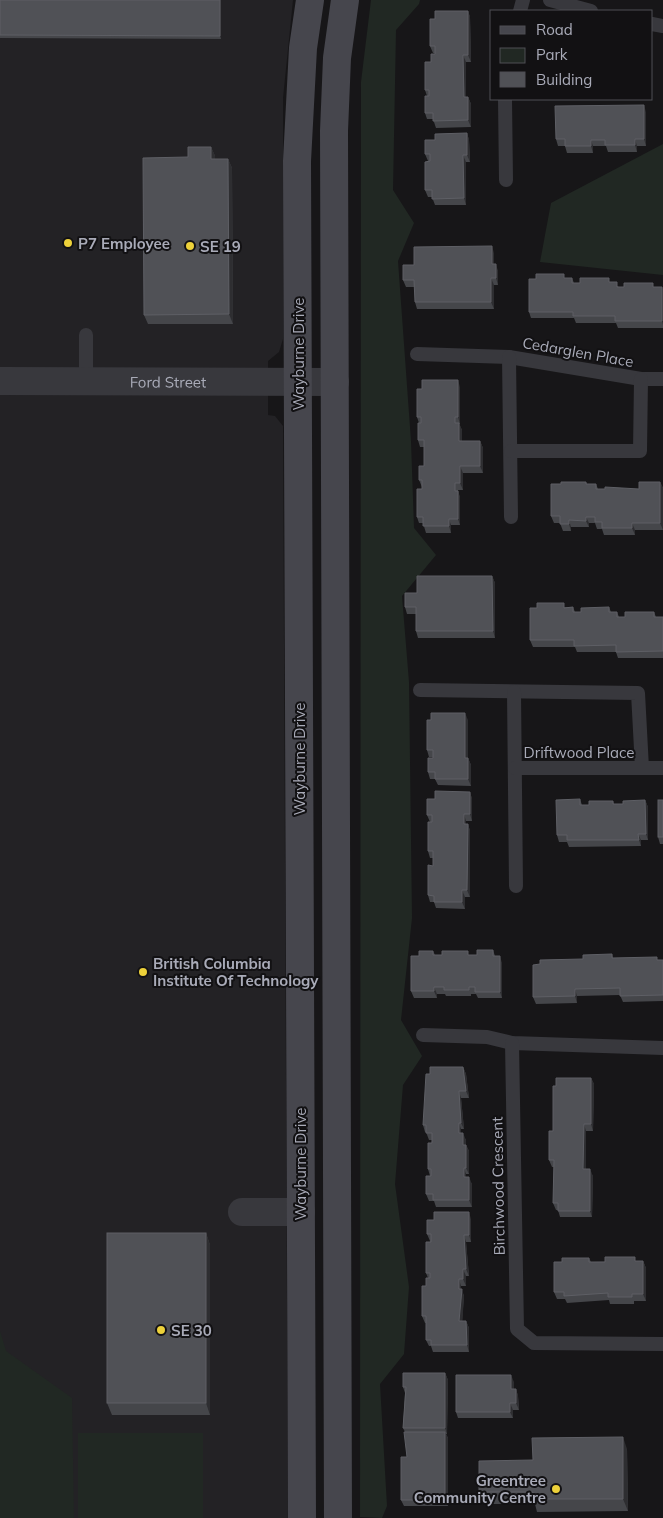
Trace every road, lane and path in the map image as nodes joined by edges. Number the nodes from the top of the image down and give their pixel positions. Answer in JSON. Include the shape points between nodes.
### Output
{"nodes":[{"id":1,"x":310,"y":0,"type":"edge"},
{"id":2,"x":344,"y":0,"type":"edge"},
{"id":3,"x":550,"y":0,"type":"edge"},
{"id":4,"x":587,"y":10,"type":"edge"},
{"id":5,"x":505,"y":100,"type":"edge"},
{"id":6,"x":506,"y":180,"type":"dead end"},
{"id":7,"x":86,"y":335,"type":"dead end"},
{"id":8,"x":417,"y":354,"type":"dead end"},
{"id":9,"x":510,"y":357,"type":"junction"},
{"id":10,"x":640,"y":379,"type":"junction"},
{"id":11,"x":663,"y":379,"type":"edge"},
{"id":12,"x":0,"y":381,"type":"edge"},
{"id":13,"x":86,"y":381,"type":"junction"},
{"id":14,"x":298,"y":382,"type":"junction"},
{"id":15,"x":334,"y":382,"type":"junction"},
{"id":16,"x":511,"y":451,"type":"junction"},
{"id":17,"x":511,"y":517,"type":"dead end"},
{"id":18,"x":420,"y":690,"type":"dead end"},
{"id":19,"x":514,"y":692,"type":"junction"},
{"id":20,"x":515,"y":768,"type":"junction"},
{"id":21,"x":642,"y":768,"type":"junction"},
{"id":22,"x":663,"y":768,"type":"edge"},
{"id":23,"x":516,"y":886,"type":"dead end"},
{"id":24,"x":423,"y":1035,"type":"dead end"},
{"id":25,"x":512,"y":1044,"type":"junction"},
{"id":26,"x":663,"y":1048,"type":"edge"},
{"id":27,"x":242,"y":1212,"type":"dead end"},
{"id":28,"x":301,"y":1212,"type":"junction"},
{"id":29,"x":663,"y":1344,"type":"edge"},
{"id":30,"x":302,"y":1518,"type":"edge"},
{"id":31,"x":338,"y":1518,"type":"edge"}],
"edges":[{"from":1,"to":14,"type":"street","name":"Wayburne Drive","via":[[303,48],[297,161]]},
{"from":2,"to":15,"type":"street","via":[[337,58],[334,131]]},
{"from":3,"to":4,"type":"lane"},
{"from":5,"to":6,"type":"lane"},
{"from":7,"to":13,"type":"lane"},
{"from":8,"to":9,"type":"lane","name":"Cedarglen Place"},
{"from":9,"to":10,"type":"lane","name":"Cedarglen Place"},
{"from":9,"to":16,"type":"lane","name":"Cedarglen Place"},
{"from":10,"to":11,"type":"lane","name":"Cedarglen Place"},
{"from":10,"to":16,"type":"lane","name":"Cedarglen Place","via":[[640,451]]},
{"from":12,"to":13,"type":"street","name":"Ford Street"},
{"from":13,"to":14,"type":"street","name":"Ford Street"},
{"from":14,"to":15,"type":"street","name":"Ford Street"},
{"from":14,"to":28,"type":"street","name":"Wayburne Drive"},
{"from":15,"to":31,"type":"street"},
{"from":16,"to":17,"type":"lane","name":"Cedarglen Place"},
{"from":18,"to":19,"type":"lane","name":"Driftwood Place"},
{"from":19,"to":20,"type":"lane","name":"Driftwood Place"},
{"from":19,"to":21,"type":"lane","name":"Driftwood Place","via":[[638,693]]},
{"from":20,"to":21,"type":"lane","name":"Driftwood Place"},
{"from":20,"to":23,"type":"lane","name":"Driftwood Place"},
{"from":21,"to":22,"type":"lane","name":"Driftwood Place"},
{"from":24,"to":25,"type":"lane","via":[[487,1037]]},
{"from":25,"to":26,"type":"lane"},
{"from":25,"to":29,"type":"lane","name":"Birchwood Crescent","via":[[517,1329],[534,1343]]},
{"from":27,"to":28,"type":"street"},
{"from":28,"to":30,"type":"street","name":"Wayburne Drive"}]}
